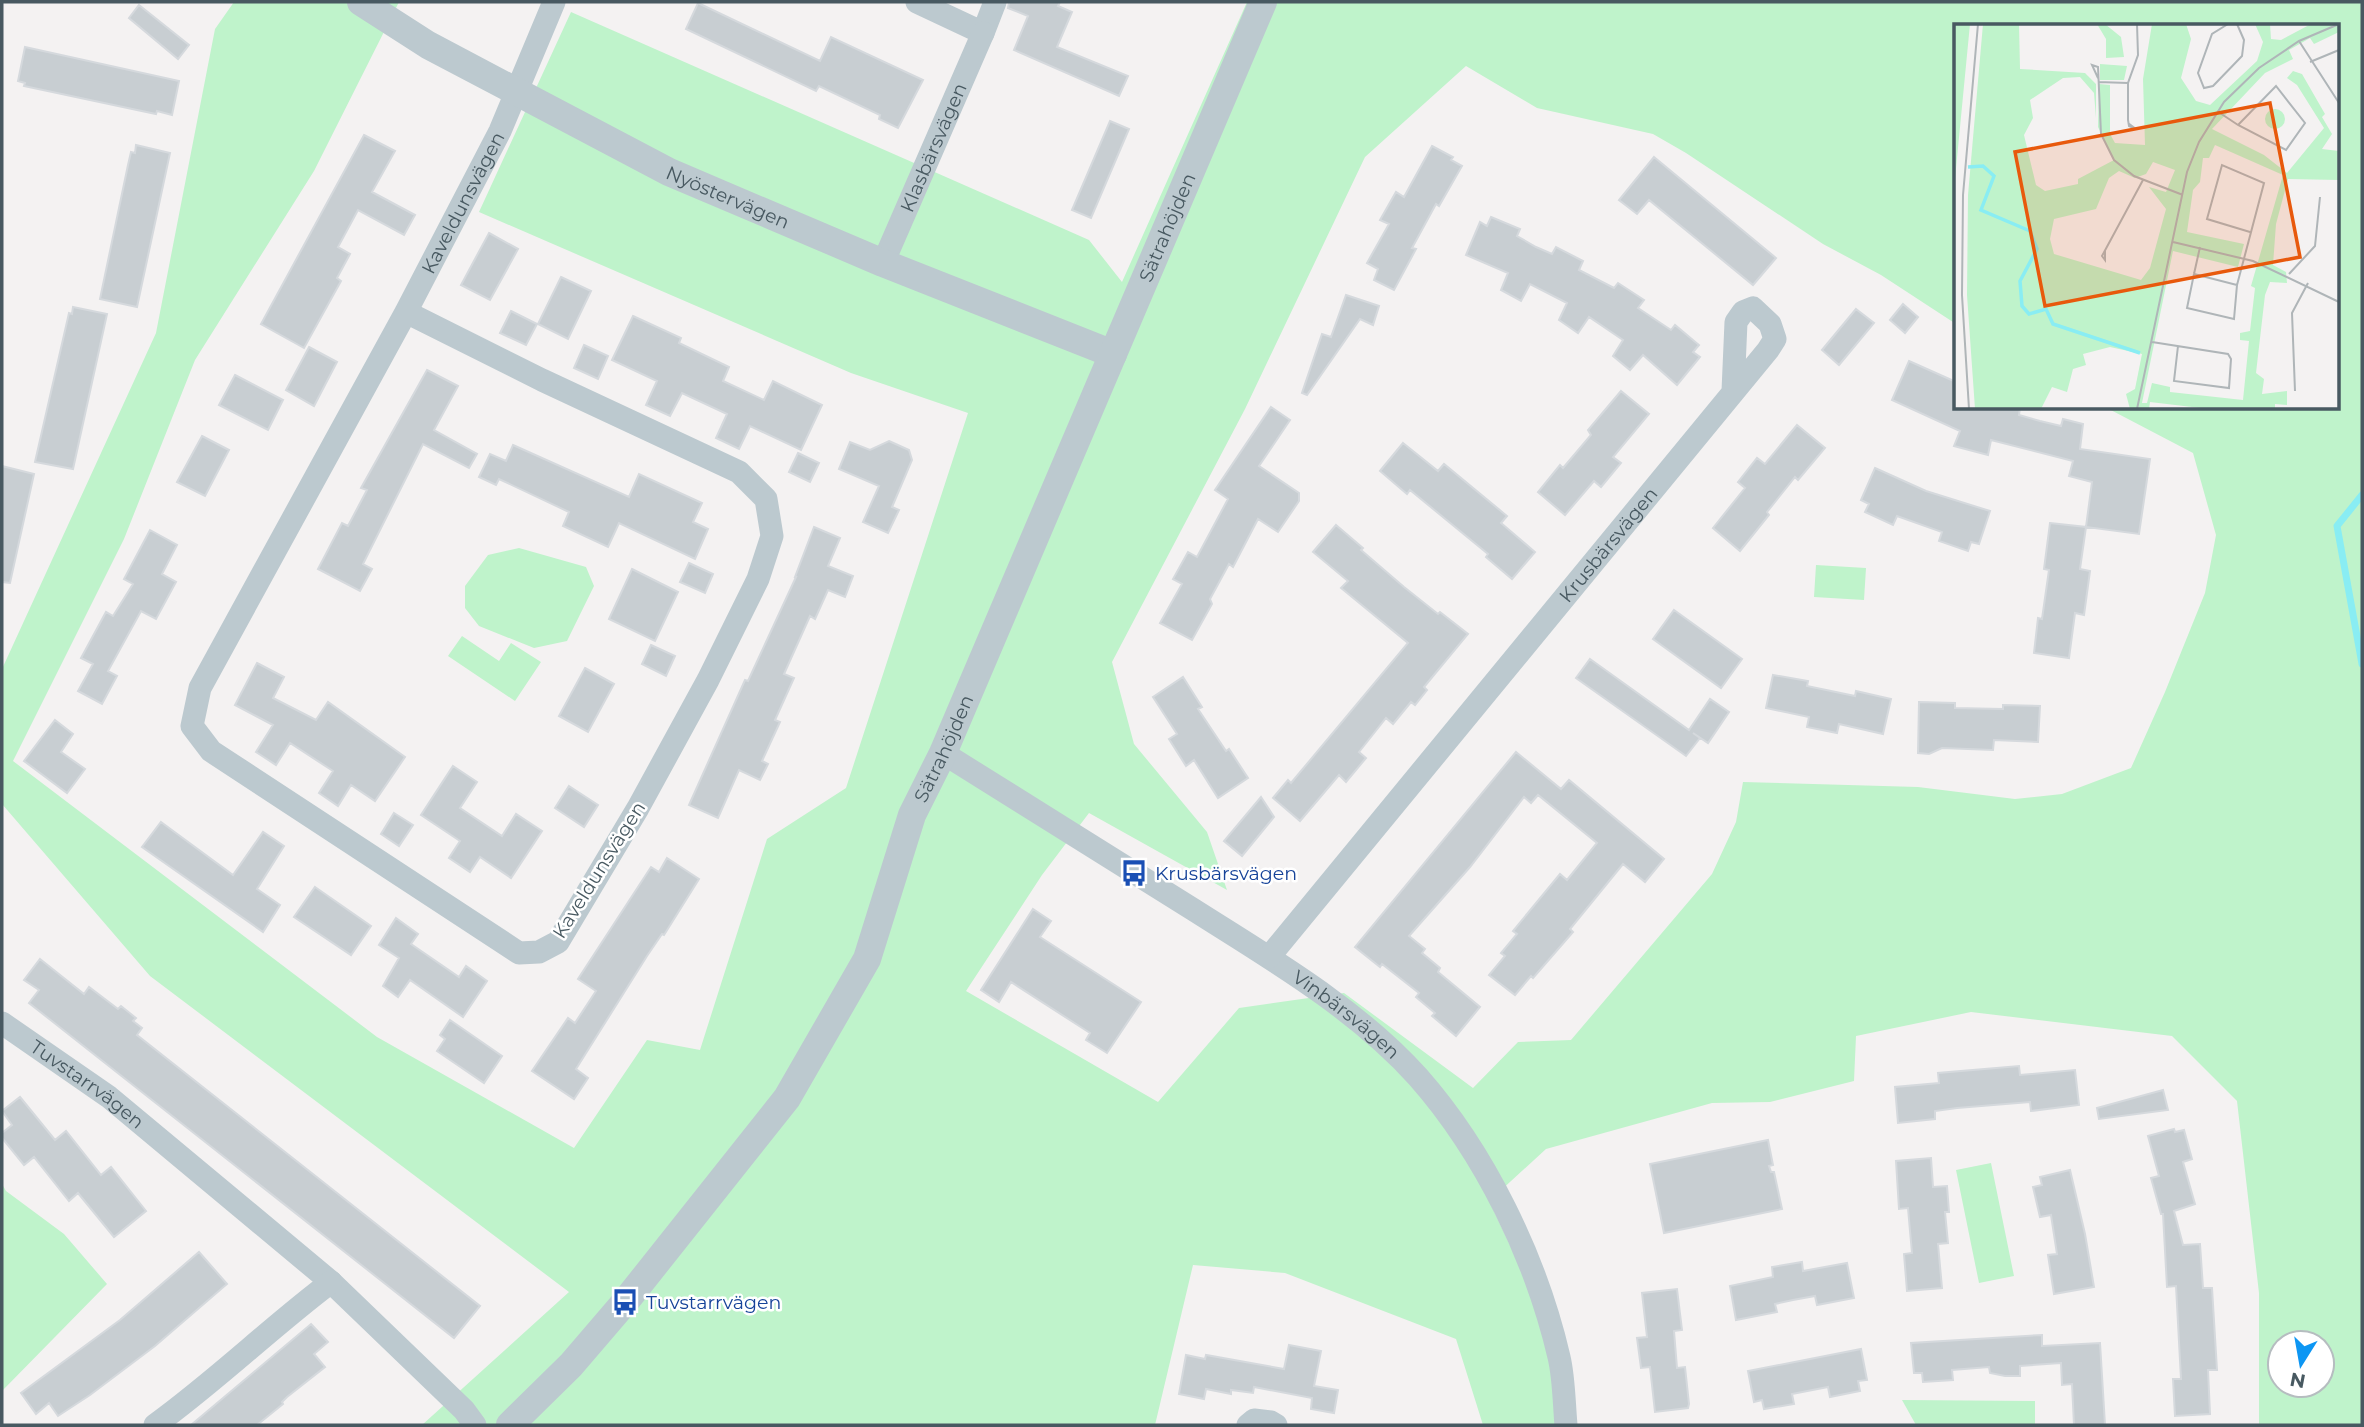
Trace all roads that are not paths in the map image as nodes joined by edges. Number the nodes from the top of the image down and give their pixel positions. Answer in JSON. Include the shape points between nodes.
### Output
{"nodes":[{"id":1,"x":361,"y":2,"type":"edge"},
{"id":2,"x":554,"y":2,"type":"edge"},
{"id":3,"x":918,"y":2,"type":"edge"},
{"id":4,"x":995,"y":2,"type":"edge"},
{"id":5,"x":1263,"y":2,"type":"edge"},
{"id":6,"x":983,"y":33,"type":"junction"},
{"id":7,"x":515,"y":92,"type":"junction"},
{"id":8,"x":883,"y":264,"type":"junction"},
{"id":9,"x":407,"y":312,"type":"junction"},
{"id":10,"x":1113,"y":354,"type":"junction"},
{"id":11,"x":1732,"y":391,"type":"dead end"},
{"id":12,"x":943,"y":753,"type":"junction"},
{"id":13,"x":1269,"y":957,"type":"junction"},
{"id":14,"x":2,"y":1023,"type":"edge"},
{"id":15,"x":331,"y":1282,"type":"junction"},
{"id":16,"x":155,"y":1425,"type":"edge"},
{"id":17,"x":475,"y":1425,"type":"edge"},
{"id":18,"x":510,"y":1425,"type":"edge"},
{"id":19,"x":1248,"y":1425,"type":"edge"},
{"id":20,"x":1276,"y":1425,"type":"edge"},
{"id":21,"x":1566,"y":1425,"type":"edge"}],
"edges":[{"from":1,"to":7,"type":"street","name":"Nyöstervägen"},
{"from":2,"to":7,"type":"street"},
{"from":3,"to":6,"type":"street"},
{"from":4,"to":6,"type":"street","name":"Klasbärsvägen"},
{"from":5,"to":10,"type":"street","name":"Sätrahöjden"},
{"from":6,"to":8,"type":"street","name":"Klasbärsvägen"},
{"from":7,"to":8,"type":"street","name":"Nyöstervägen","via":[[669,172]]},
{"from":7,"to":9,"type":"street","name":"Kaveldunsvägen","via":[[500,131]]},
{"from":8,"to":10,"type":"street","name":"Nyöstervägen"},
{"from":9,"to":9,"type":"street","name":"Kaveldunsvägen","via":[[200,688],[192,726],[211,751],[519,953],[539,952],[558,942],[709,680],[758,579],[772,536],[766,499],[739,472]]},
{"from":10,"to":12,"type":"street","name":"Sätrahöjden"},
{"from":11,"to":13,"type":"street","name":"Krusbärsvägen"},
{"from":12,"to":13,"type":"street","name":"Vinbärsvägen"},
{"from":12,"to":18,"type":"street","name":"Sätrahöjden","via":[[912,815],[867,959],[787,1098],[625,1302],[571,1365]]},
{"from":13,"to":21,"type":"street","name":"Vinbärsvägen","via":[[1342,1009],[1416,1074],[1442,1105],[1498,1193],[1535,1281],[1560,1359]]},
{"from":14,"to":15,"type":"street","name":"Tuvstarrvägen","via":[[109,1097]]},
{"from":15,"to":16,"type":"street"},
{"from":15,"to":17,"type":"street","name":"Tuvstarrvägen"},
{"from":19,"to":20,"type":"street","via":[[1254,1420]]}]}
